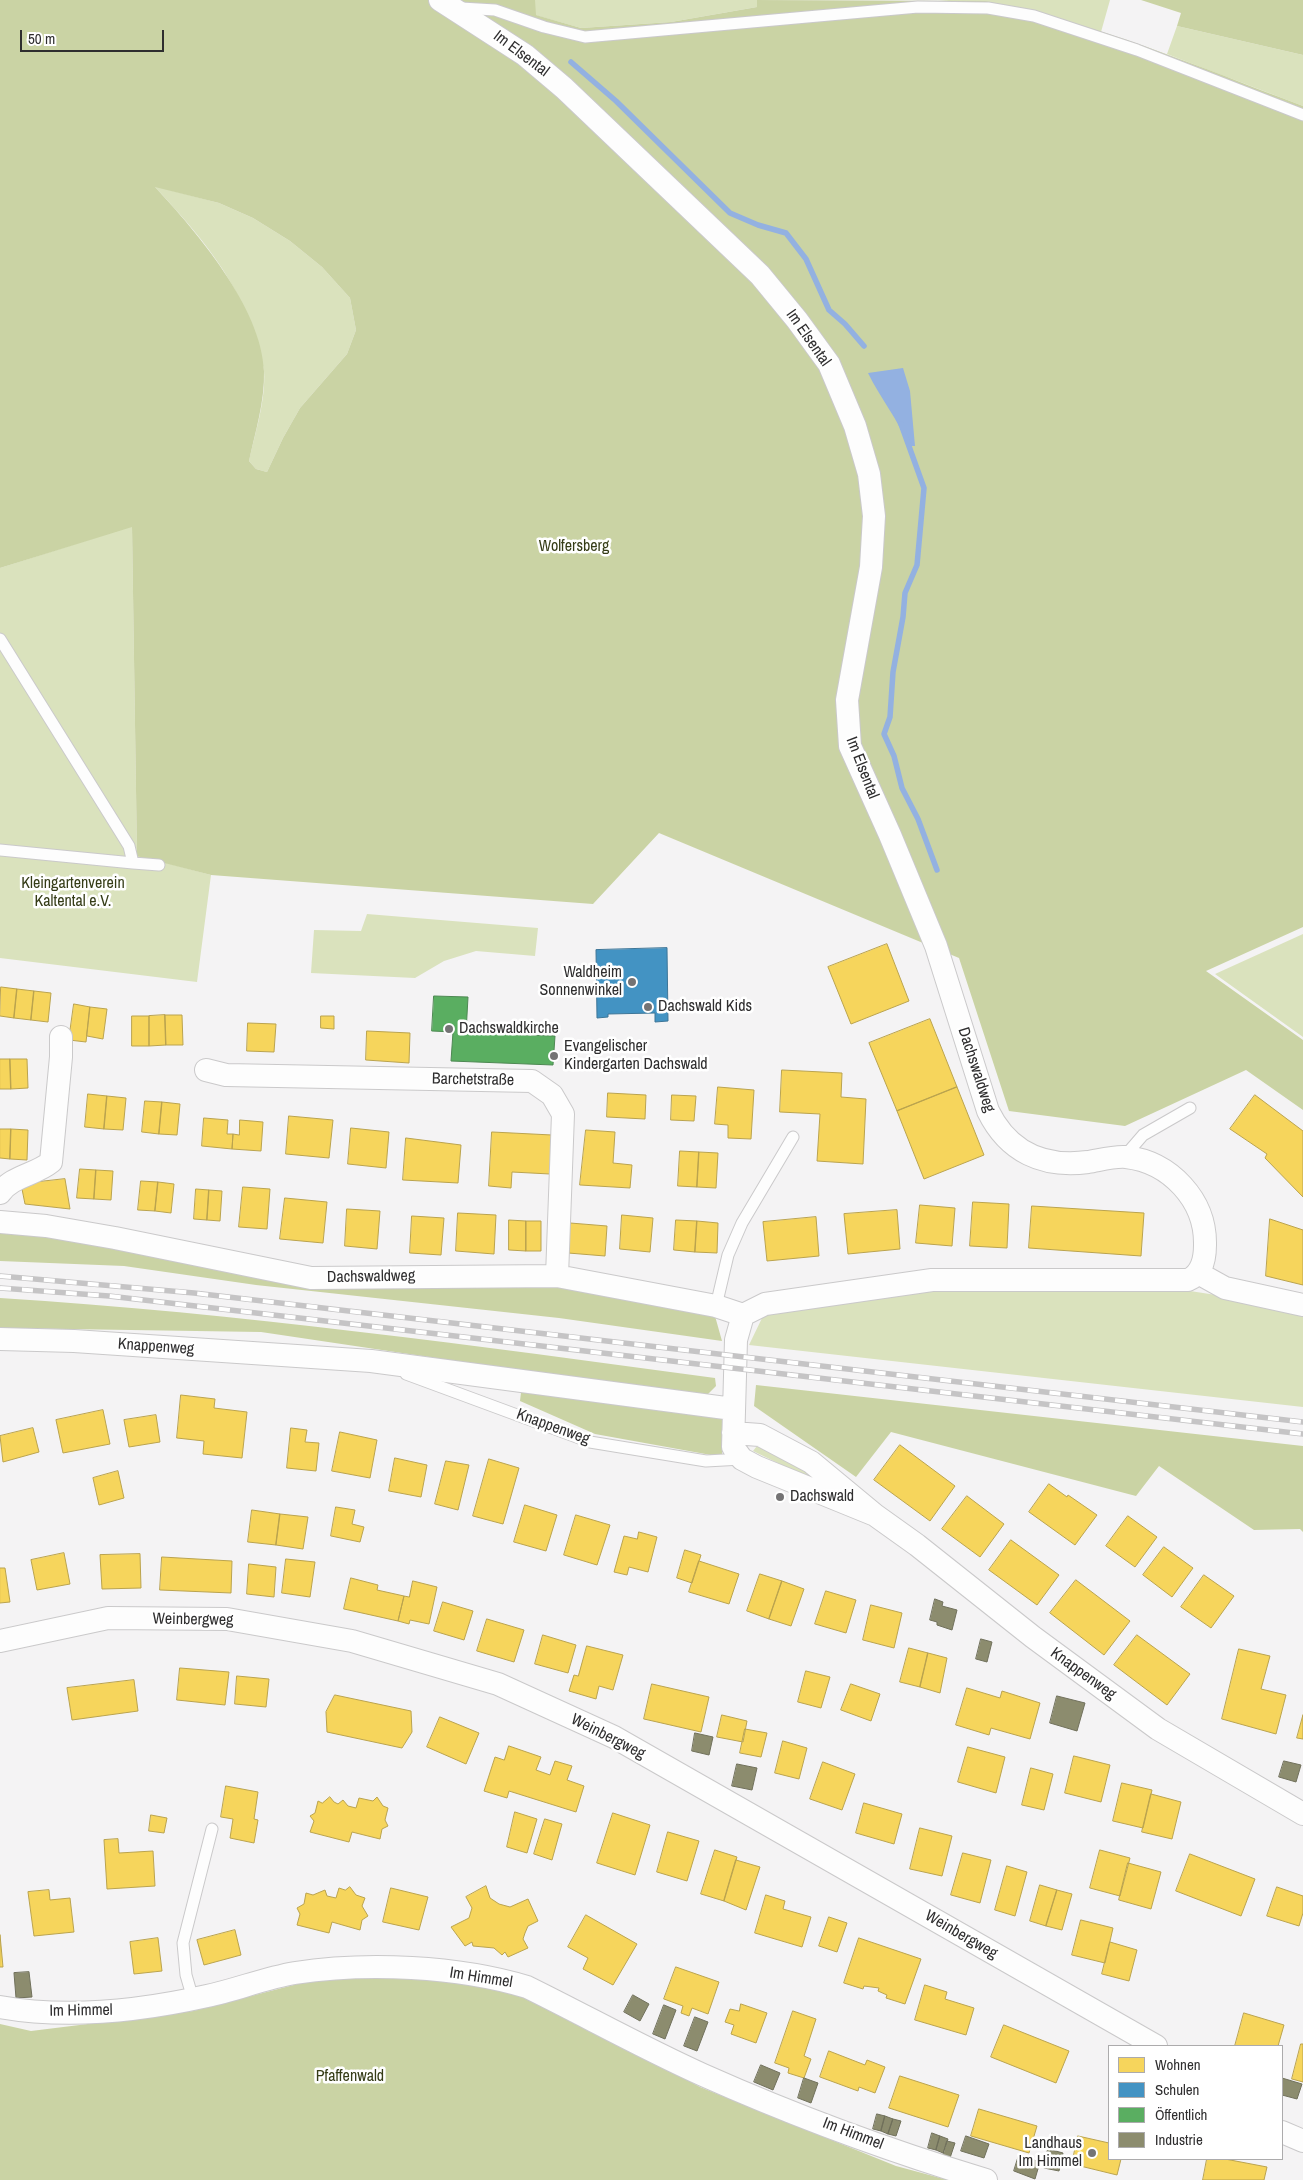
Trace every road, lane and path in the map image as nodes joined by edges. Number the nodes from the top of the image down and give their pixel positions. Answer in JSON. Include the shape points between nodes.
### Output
{"nodes":[{"id":1,"x":447,"y":4,"type":"edge"},
{"id":2,"x":1303,"y":115,"type":"edge"},
{"id":3,"x":0,"y":639,"type":"edge"},
{"id":4,"x":0,"y":850,"type":"edge"},
{"id":5,"x":132,"y":862,"type":"junction"},
{"id":6,"x":160,"y":866,"type":"dead end"},
{"id":7,"x":905,"y":872,"type":"joint"},
{"id":8,"x":61,"y":1037,"type":"dead end"},
{"id":9,"x":206,"y":1070,"type":"dead end"},
{"id":10,"x":1190,"y":1108,"type":"dead end"},
{"id":11,"x":792,"y":1137,"type":"dead end"},
{"id":12,"x":1124,"y":1157,"type":"junction"},
{"id":13,"x":0,"y":1193,"type":"edge"},
{"id":14,"x":0,"y":1222,"type":"edge"},
{"id":15,"x":1198,"y":1273,"type":"junction"},
{"id":16,"x":557,"y":1276,"type":"junction"},
{"id":17,"x":1303,"y":1304,"type":"edge"},
{"id":18,"x":716,"y":1306,"type":"junction"},
{"id":19,"x":743,"y":1316,"type":"junction"},
{"id":20,"x":0,"y":1339,"type":"edge"},
{"id":21,"x":371,"y":1361,"type":"junction"},
{"id":22,"x":733,"y":1409,"type":"junction"},
{"id":23,"x":733,"y":1433,"type":"junction"},
{"id":24,"x":742,"y":1459,"type":"junction"},
{"id":25,"x":875,"y":1515,"type":"junction"},
{"id":26,"x":0,"y":1641,"type":"edge"},
{"id":27,"x":1303,"y":1814,"type":"edge"},
{"id":28,"x":212,"y":1828,"type":"dead end"},
{"id":29,"x":193,"y":1999,"type":"junction"},
{"id":30,"x":0,"y":2007,"type":"edge"},
{"id":31,"x":1154,"y":2045,"type":"edge"},
{"id":32,"x":1283,"y":2132,"type":"edge"},
{"id":33,"x":1303,"y":2142,"type":"edge"},
{"id":34,"x":986,"y":2180,"type":"edge"}],
"edges":[{"from":1,"to":2,"type":"lane","via":[[495,10],[585,37],[918,7],[988,8],[1034,16],[1137,50]]},
{"from":1,"to":7,"type":"street","name":"Im Elsental","via":[[525,55],[564,88],[760,274],[828,364],[855,426],[869,474],[874,516],[871,567],[847,700],[850,746]]},
{"from":3,"to":5,"type":"lane","via":[[129,846]]},
{"from":4,"to":5,"type":"lane"},
{"from":5,"to":6,"type":"lane"},
{"from":7,"to":12,"type":"street","name":"Dachswaldweg","via":[[936,946],[995,1126],[1018,1149],[1032,1157],[1086,1162]]},
{"from":8,"to":13,"type":"street","via":[[51,1162],[40,1171],[5,1185]]},
{"from":9,"to":16,"type":"street","name":"Barchetstraße","via":[[226,1075],[532,1081],[552,1095],[563,1114]]},
{"from":10,"to":12,"type":"lane","via":[[1143,1134]]},
{"from":11,"to":18,"type":"lane","via":[[742,1223],[728,1255]]},
{"from":12,"to":15,"type":"street","name":"Dachswaldweg","via":[[1156,1165],[1176,1178],[1194,1201],[1203,1225],[1205,1246]]},
{"from":14,"to":16,"type":"street","name":"Dachswaldweg","via":[[105,1236],[311,1278]]},
{"from":15,"to":17,"type":"street","via":[[1225,1288]]},
{"from":15,"to":19,"type":"street","via":[[1188,1280],[932,1280],[765,1304]]},
{"from":16,"to":18,"type":"street","name":"Dachswaldweg"},
{"from":18,"to":19,"type":"street","name":"Dachswaldweg"},
{"from":19,"to":22,"type":"street","via":[[736,1340]]},
{"from":20,"to":21,"type":"street","name":"Knappenweg"},
{"from":21,"to":22,"type":"street","name":"Knappenweg"},
{"from":21,"to":24,"type":"lane","name":"Knappenweg","via":[[590,1442],[706,1461]]},
{"from":22,"to":23,"type":"street"},
{"from":23,"to":24,"type":"street","via":[[733,1447]]},
{"from":23,"to":25,"type":"street","name":"Knappenweg","via":[[760,1435],[811,1462]]},
{"from":24,"to":25,"type":"street","name":"Knappenweg"},
{"from":25,"to":27,"type":"street","name":"Knappenweg","via":[[1158,1729]]},
{"from":26,"to":31,"type":"street","name":"Weinbergweg","via":[[108,1618],[228,1619],[352,1641],[498,1684],[614,1737]]},
{"from":28,"to":29,"type":"lane","via":[[183,1943],[186,1975]]},
{"from":29,"to":30,"type":"street","name":"Im Himmel","via":[[116,2011],[23,2011]]},
{"from":29,"to":34,"type":"street","name":"Im Himmel","via":[[293,1973],[358,1966],[501,1979],[527,1987],[743,2091],[929,2163]]},
{"from":32,"to":33,"type":"street"}]}
